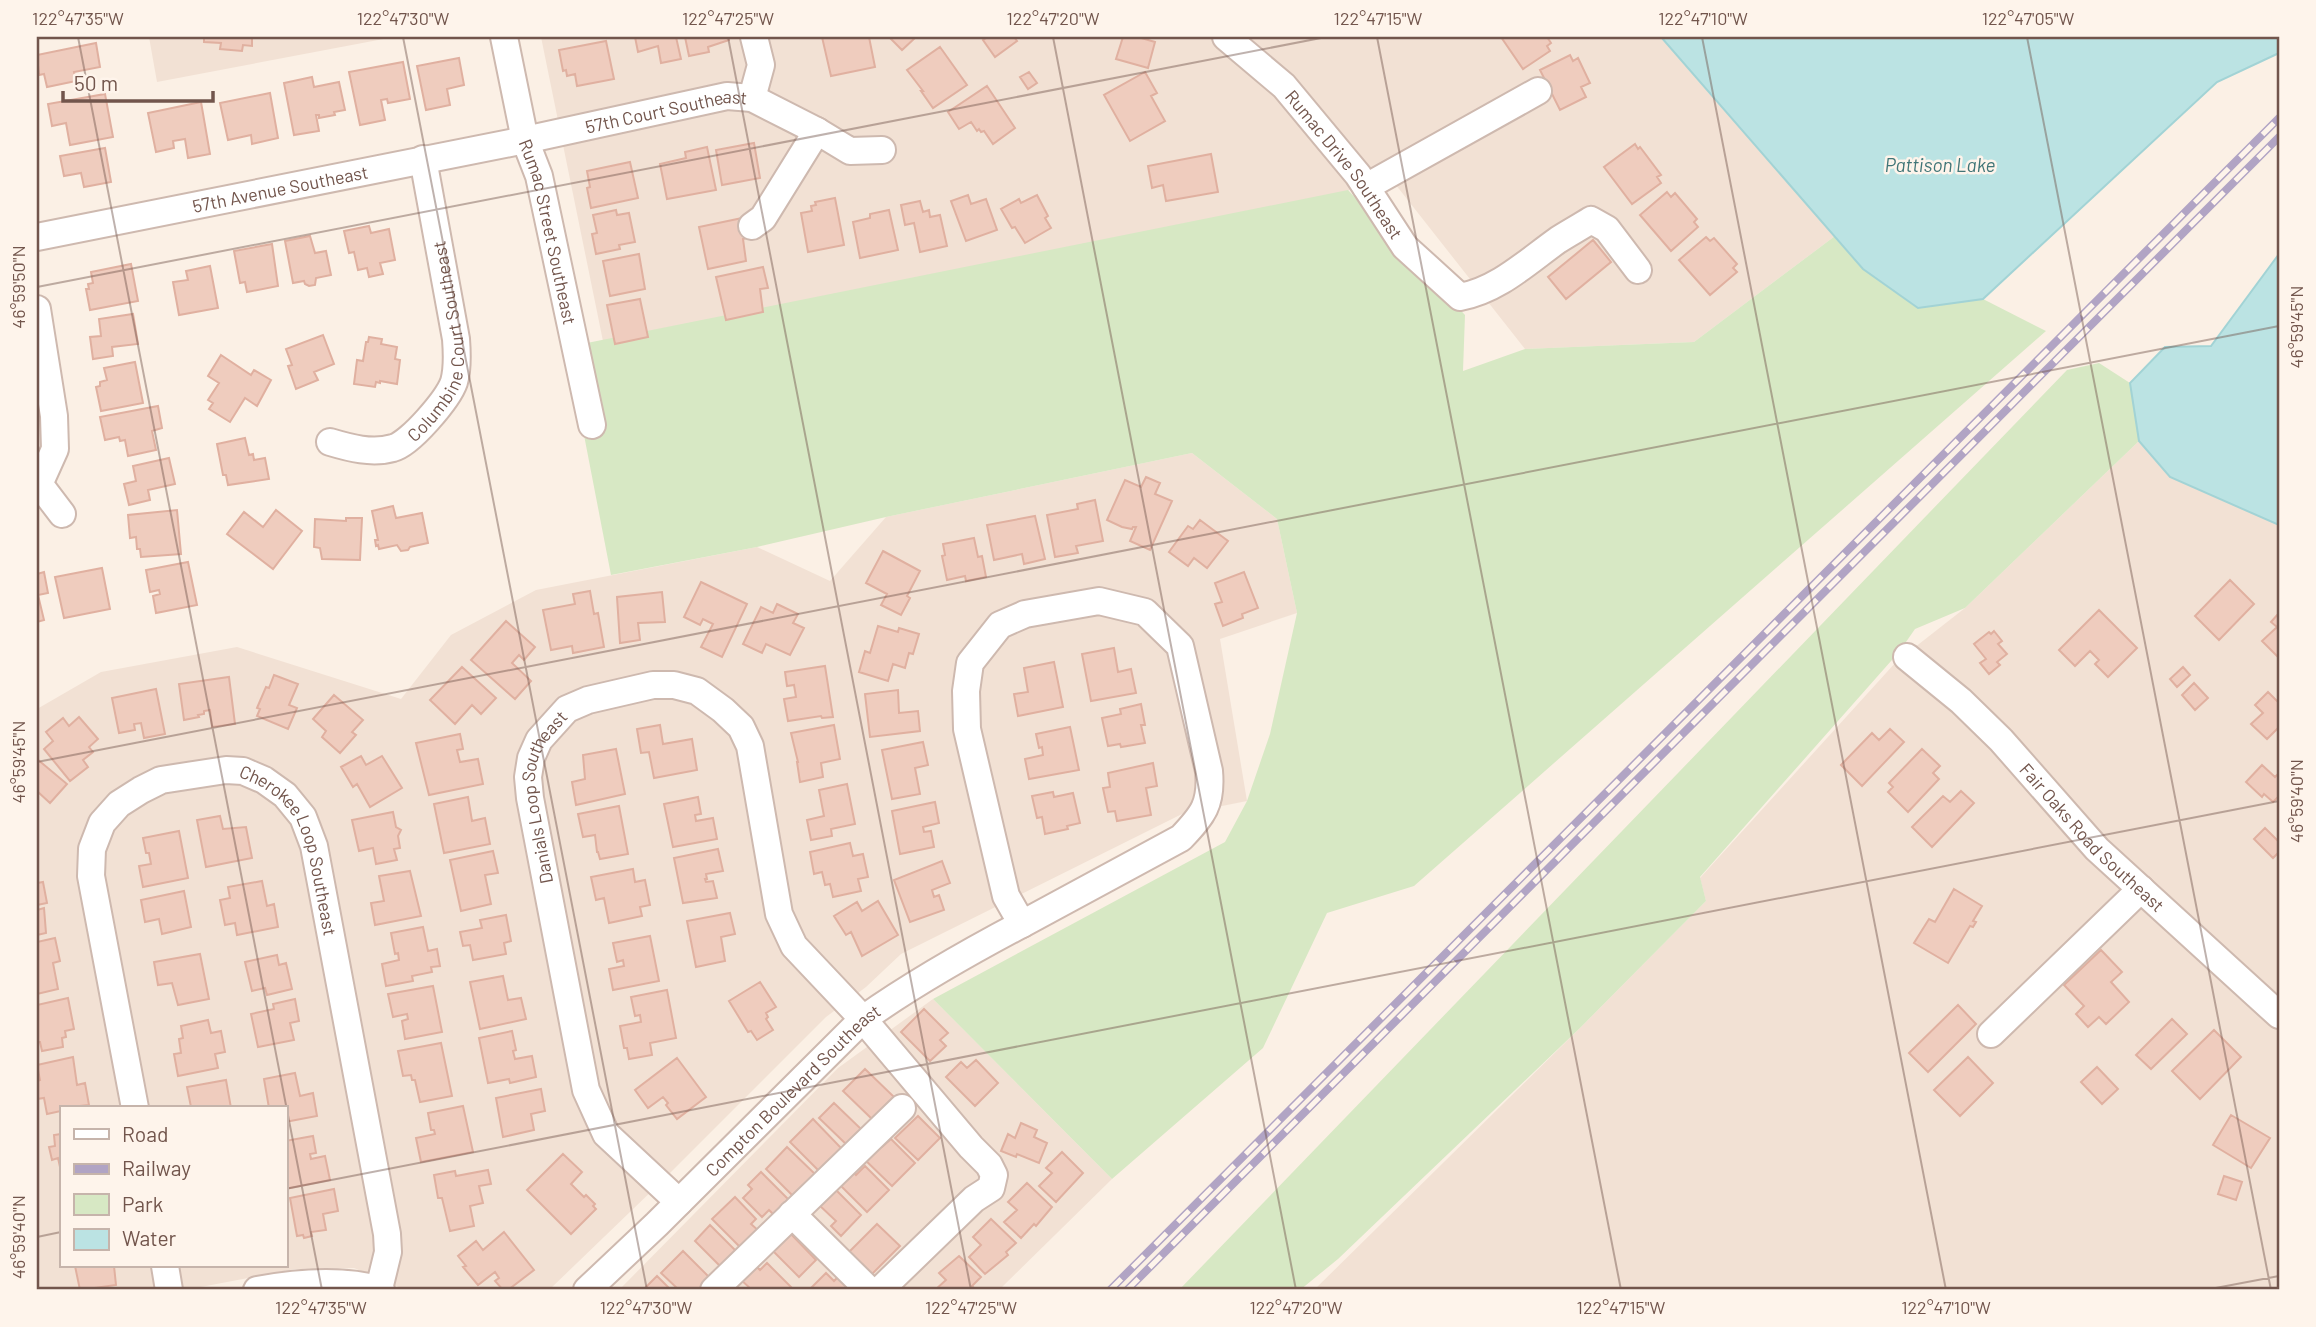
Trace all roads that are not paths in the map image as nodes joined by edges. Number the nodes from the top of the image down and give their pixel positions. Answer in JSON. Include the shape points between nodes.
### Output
{"nodes":[{"id":1,"x":504,"y":37,"type":"edge"},
{"id":2,"x":754,"y":37,"type":"edge"},
{"id":3,"x":1226,"y":37,"type":"edge"},
{"id":4,"x":1538,"y":91,"type":"dead end"},
{"id":5,"x":752,"y":98,"type":"junction"},
{"id":6,"x":817,"y":131,"type":"junction"},
{"id":7,"x":525,"y":140,"type":"junction"},
{"id":8,"x":881,"y":149,"type":"dead end"},
{"id":9,"x":423,"y":159,"type":"junction"},
{"id":10,"x":1366,"y":187,"type":"junction"},
{"id":11,"x":752,"y":226,"type":"dead end"},
{"id":12,"x":37,"y":237,"type":"edge"},
{"id":13,"x":1638,"y":270,"type":"dead end"},
{"id":14,"x":37,"y":309,"type":"edge"},
{"id":15,"x":592,"y":425,"type":"dead end"},
{"id":16,"x":330,"y":442,"type":"dead end"},
{"id":17,"x":38,"y":487,"type":"edge"},
{"id":18,"x":62,"y":513,"type":"dead end"},
{"id":19,"x":1907,"y":657,"type":"dead end"},
{"id":20,"x":2141,"y":889,"type":"junction"},
{"id":21,"x":1022,"y":924,"type":"junction"},
{"id":22,"x":2279,"y":1015,"type":"edge"},
{"id":23,"x":863,"y":1019,"type":"junction"},
{"id":24,"x":1990,"y":1034,"type":"dead end"},
{"id":25,"x":135,"y":1106,"type":"edge"},
{"id":26,"x":902,"y":1108,"type":"dead end"},
{"id":27,"x":679,"y":1202,"type":"junction"},
{"id":28,"x":792,"y":1214,"type":"junction"},
{"id":29,"x":165,"y":1268,"type":"edge"},
{"id":30,"x":169,"y":1290,"type":"edge"},
{"id":31,"x":257,"y":1290,"type":"edge"},
{"id":32,"x":380,"y":1290,"type":"edge"},
{"id":33,"x":587,"y":1290,"type":"edge"},
{"id":34,"x":714,"y":1290,"type":"edge"},
{"id":35,"x":869,"y":1290,"type":"edge"},
{"id":36,"x":880,"y":1290,"type":"edge"}],
"edges":[{"from":1,"to":7,"type":"street","name":"Rumac Street Southeast"},
{"from":2,"to":5,"type":"street","via":[[761,65]]},
{"from":3,"to":10,"type":"street","name":"Rumac Drive Southeast","via":[[1284,86]]},
{"from":4,"to":10,"type":"street"},
{"from":5,"to":6,"type":"street","name":"57th Court Southeast"},
{"from":5,"to":7,"type":"street","name":"57th Court Southeast","via":[[727,96]]},
{"from":6,"to":8,"type":"street","name":"57th Court Southeast","via":[[850,150]]},
{"from":6,"to":11,"type":"street","via":[[763,218]]},
{"from":7,"to":9,"type":"street","name":"57th Avenue Southeast"},
{"from":7,"to":15,"type":"street","name":"Rumac Street Southeast","via":[[539,176]]},
{"from":9,"to":12,"type":"street","name":"57th Avenue Southeast"},
{"from":9,"to":16,"type":"street","name":"Columbine Court Southeast","via":[[456,339],[454,382],[422,426],[396,448],[374,451]]},
{"from":10,"to":13,"type":"street","name":"Rumac Drive Southeast","via":[[1405,247],[1460,297],[1476,294],[1509,276],[1591,220],[1607,229]]},
{"from":14,"to":17,"type":"street","via":[[55,449]]},
{"from":17,"to":18,"type":"street"},
{"from":19,"to":20,"type":"street","name":"Fair Oaks Road Southeast","via":[[2001,740],[2090,842]]},
{"from":20,"to":22,"type":"street","name":"Fair Oaks Road Southeast"},
{"from":20,"to":24,"type":"street"},
{"from":21,"to":21,"type":"street","name":"Compton Boulevard Southeast","via":[[1006,895],[967,729],[970,663],[1000,625],[1025,614],[1099,600],[1144,612],[1180,646],[1209,771],[1210,790],[1201,817],[1181,838]]},
{"from":21,"to":23,"type":"street","name":"Compton Boulevard Southeast","via":[[948,963]]},
{"from":23,"to":27,"type":"street","name":"Compton Boulevard Southeast"},
{"from":23,"to":27,"type":"street","name":"Danials Loop Southeast","via":[[794,946],[779,914],[750,746],[741,727],[697,691],[674,685],[653,685],[567,709],[539,740],[528,777],[586,1090],[606,1134]]},
{"from":23,"to":36,"type":"street","name":"Danials Loop Southeast","via":[[994,1175],[991,1188]]},
{"from":25,"to":32,"type":"street","name":"Cherokee Loop Southeast","via":[[91,876],[92,849],[102,823],[118,804],[141,790],[161,780],[226,769],[243,771],[285,795],[303,817],[314,846],[387,1234]]},
{"from":26,"to":28,"type":"street"},
{"from":27,"to":33,"type":"street","name":"Compton Boulevard Southeast"},
{"from":28,"to":34,"type":"street"},
{"from":28,"to":35,"type":"street"},
{"from":29,"to":30,"type":"street"},
{"from":31,"to":32,"type":"street","via":[[291,1283]]}]}
